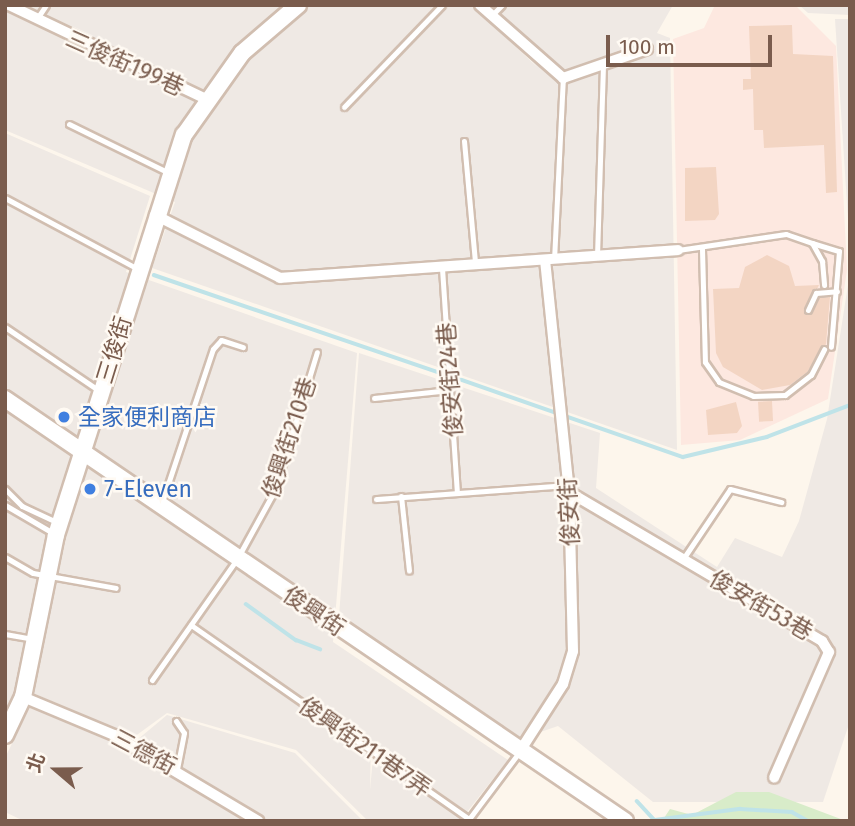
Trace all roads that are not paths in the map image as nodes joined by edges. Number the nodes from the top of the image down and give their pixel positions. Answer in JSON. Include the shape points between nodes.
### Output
{"nodes":[{"id":1,"x":9,"y":5,"type":"edge"},
{"id":2,"x":46,"y":5,"type":"edge"},
{"id":3,"x":298,"y":5,"type":"edge"},
{"id":4,"x":443,"y":5,"type":"edge"},
{"id":5,"x":480,"y":5,"type":"edge"},
{"id":6,"x":502,"y":5,"type":"edge"},
{"id":7,"x":491,"y":16,"type":"junction"},
{"id":8,"x":36,"y":21,"type":"junction"},
{"id":9,"x":647,"y":49,"type":"dead end"},
{"id":10,"x":603,"y":63,"type":"junction"},
{"id":11,"x":563,"y":78,"type":"junction"},
{"id":12,"x":204,"y":98,"type":"junction"},
{"id":13,"x":344,"y":107,"type":"dead end"},
{"id":14,"x":69,"y":124,"type":"dead end"},
{"id":15,"x":464,"y":141,"type":"dead end"},
{"id":16,"x":169,"y":173,"type":"junction"},
{"id":17,"x":5,"y":198,"type":"edge"},
{"id":18,"x":156,"y":215,"type":"junction"},
{"id":19,"x":812,"y":243,"type":"junction"},
{"id":20,"x":702,"y":249,"type":"junction"},
{"id":21,"x":678,"y":250,"type":"joint"},
{"id":22,"x":597,"y":256,"type":"junction"},
{"id":23,"x":550,"y":260,"type":"junction"},
{"id":24,"x":475,"y":266,"type":"junction"},
{"id":25,"x":442,"y":268,"type":"junction"},
{"id":26,"x":139,"y":269,"type":"junction"},
{"id":27,"x":824,"y":285,"type":"dead end"},
{"id":28,"x":837,"y":291,"type":"junction"},
{"id":29,"x":808,"y":310,"type":"dead end"},
{"id":30,"x":5,"y":327,"type":"edge"},
{"id":31,"x":243,"y":347,"type":"dead end"},
{"id":32,"x":831,"y":347,"type":"dead end"},
{"id":33,"x":824,"y":349,"type":"dead end"},
{"id":34,"x":317,"y":352,"type":"dead end"},
{"id":35,"x":450,"y":390,"type":"junction"},
{"id":36,"x":101,"y":392,"type":"junction"},
{"id":37,"x":374,"y":398,"type":"dead end"},
{"id":38,"x":5,"y":399,"type":"edge"},
{"id":39,"x":83,"y":450,"type":"junction"},
{"id":40,"x":5,"y":489,"type":"edge"},
{"id":41,"x":569,"y":489,"type":"junction"},
{"id":42,"x":457,"y":491,"type":"junction"},
{"id":43,"x":401,"y":496,"type":"junction"},
{"id":44,"x":376,"y":499,"type":"dead end"},
{"id":45,"x":781,"y":502,"type":"dead end"},
{"id":46,"x":5,"y":505,"type":"edge"},
{"id":47,"x":161,"y":505,"type":"junction"},
{"id":48,"x":57,"y":529,"type":"junction"},
{"id":49,"x":5,"y":557,"type":"edge"},
{"id":50,"x":237,"y":559,"type":"junction"},
{"id":51,"x":683,"y":559,"type":"junction"},
{"id":52,"x":409,"y":571,"type":"dead end"},
{"id":53,"x":47,"y":576,"type":"junction"},
{"id":54,"x":116,"y":588,"type":"dead end"},
{"id":55,"x":191,"y":625,"type":"junction"},
{"id":56,"x":5,"y":634,"type":"edge"},
{"id":57,"x":36,"y":639,"type":"junction"},
{"id":58,"x":152,"y":680,"type":"dead end"},
{"id":59,"x":23,"y":696,"type":"junction"},
{"id":60,"x":176,"y":721,"type":"dead end"},
{"id":61,"x":6,"y":733,"type":"edge"},
{"id":62,"x":520,"y":751,"type":"junction"},
{"id":63,"x":177,"y":769,"type":"junction"},
{"id":64,"x":774,"y":778,"type":"dead end"},
{"id":65,"x":258,"y":821,"type":"edge"},
{"id":66,"x":625,"y":821,"type":"edge"}],
"edges":[{"from":1,"to":8,"type":"street","name":"三俊街199巷"},
{"from":2,"to":8,"type":"lane"},
{"from":3,"to":12,"type":"street","name":"三俊街","via":[[242,53]]},
{"from":4,"to":13,"type":"lane"},
{"from":5,"to":7,"type":"street"},
{"from":6,"to":7,"type":"lane"},
{"from":7,"to":11,"type":"street"},
{"from":8,"to":12,"type":"street","name":"三俊街199巷"},
{"from":9,"to":10,"type":"street"},
{"from":10,"to":11,"type":"street"},
{"from":10,"to":22,"type":"lane"},
{"from":11,"to":23,"type":"lane"},
{"from":12,"to":16,"type":"street","name":"三俊街"},
{"from":14,"to":16,"type":"lane"},
{"from":15,"to":24,"type":"lane"},
{"from":16,"to":18,"type":"street","name":"三俊街"},
{"from":17,"to":26,"type":"lane"},
{"from":18,"to":25,"type":"street","via":[[280,278]]},
{"from":18,"to":26,"type":"street","name":"三俊街"},
{"from":19,"to":20,"type":"lane","via":[[765,233]]},
{"from":19,"to":27,"type":"lane"},
{"from":19,"to":28,"type":"lane","via":[[839,251]]},
{"from":20,"to":21,"type":"lane"},
{"from":20,"to":33,"type":"lane","via":[[705,362],[719,382],[753,396],[785,395],[811,375]]},
{"from":21,"to":22,"type":"street"},
{"from":22,"to":23,"type":"street"},
{"from":23,"to":24,"type":"street"},
{"from":23,"to":41,"type":"street","name":"俊安街"},
{"from":24,"to":25,"type":"street"},
{"from":25,"to":35,"type":"lane","name":"俊安街24巷"},
{"from":26,"to":36,"type":"street","name":"三俊街"},
{"from":28,"to":29,"type":"lane","via":[[816,293]]},
{"from":28,"to":32,"type":"lane"},
{"from":30,"to":36,"type":"lane"},
{"from":31,"to":47,"type":"lane","via":[[221,341],[213,349]]},
{"from":34,"to":50,"type":"lane","name":"俊興街210巷","via":[[275,490]]},
{"from":35,"to":37,"type":"lane"},
{"from":35,"to":42,"type":"lane","name":"俊安街24巷"},
{"from":36,"to":39,"type":"street","name":"三俊街"},
{"from":38,"to":39,"type":"street","name":"俊興街"},
{"from":39,"to":47,"type":"street","name":"俊興街"},
{"from":39,"to":48,"type":"street","name":"三俊街"},
{"from":40,"to":48,"type":"lane"},
{"from":41,"to":42,"type":"lane"},
{"from":41,"to":51,"type":"street","name":"俊安街53巷"},
{"from":41,"to":62,"type":"street","name":"俊安街","via":[[573,652],[563,684]]},
{"from":42,"to":43,"type":"lane"},
{"from":43,"to":44,"type":"lane"},
{"from":43,"to":52,"type":"lane"},
{"from":45,"to":51,"type":"lane","via":[[730,489]]},
{"from":46,"to":48,"type":"lane"},
{"from":47,"to":50,"type":"street","name":"俊興街"},
{"from":48,"to":53,"type":"street","name":"三俊街"},
{"from":49,"to":53,"type":"lane"},
{"from":50,"to":55,"type":"lane","name":"俊興街210巷"},
{"from":50,"to":62,"type":"street","name":"俊興街"},
{"from":51,"to":64,"type":"street","name":"俊安街53巷","via":[[822,641],[829,652]]},
{"from":53,"to":54,"type":"lane"},
{"from":53,"to":57,"type":"street","name":"三俊街"},
{"from":55,"to":58,"type":"lane","name":"俊興街210巷"},
{"from":55,"to":62,"type":"lane","name":"俊興街211巷7弄","via":[[469,819]]},
{"from":56,"to":57,"type":"lane"},
{"from":57,"to":59,"type":"street","name":"三俊街"},
{"from":59,"to":61,"type":"street","name":"三俊街"},
{"from":59,"to":63,"type":"street","name":"三德街","via":[[72,714]]},
{"from":60,"to":63,"type":"lane","via":[[184,733]]},
{"from":62,"to":66,"type":"street","name":"俊興街"},
{"from":63,"to":65,"type":"street","name":"三德街"}]}
